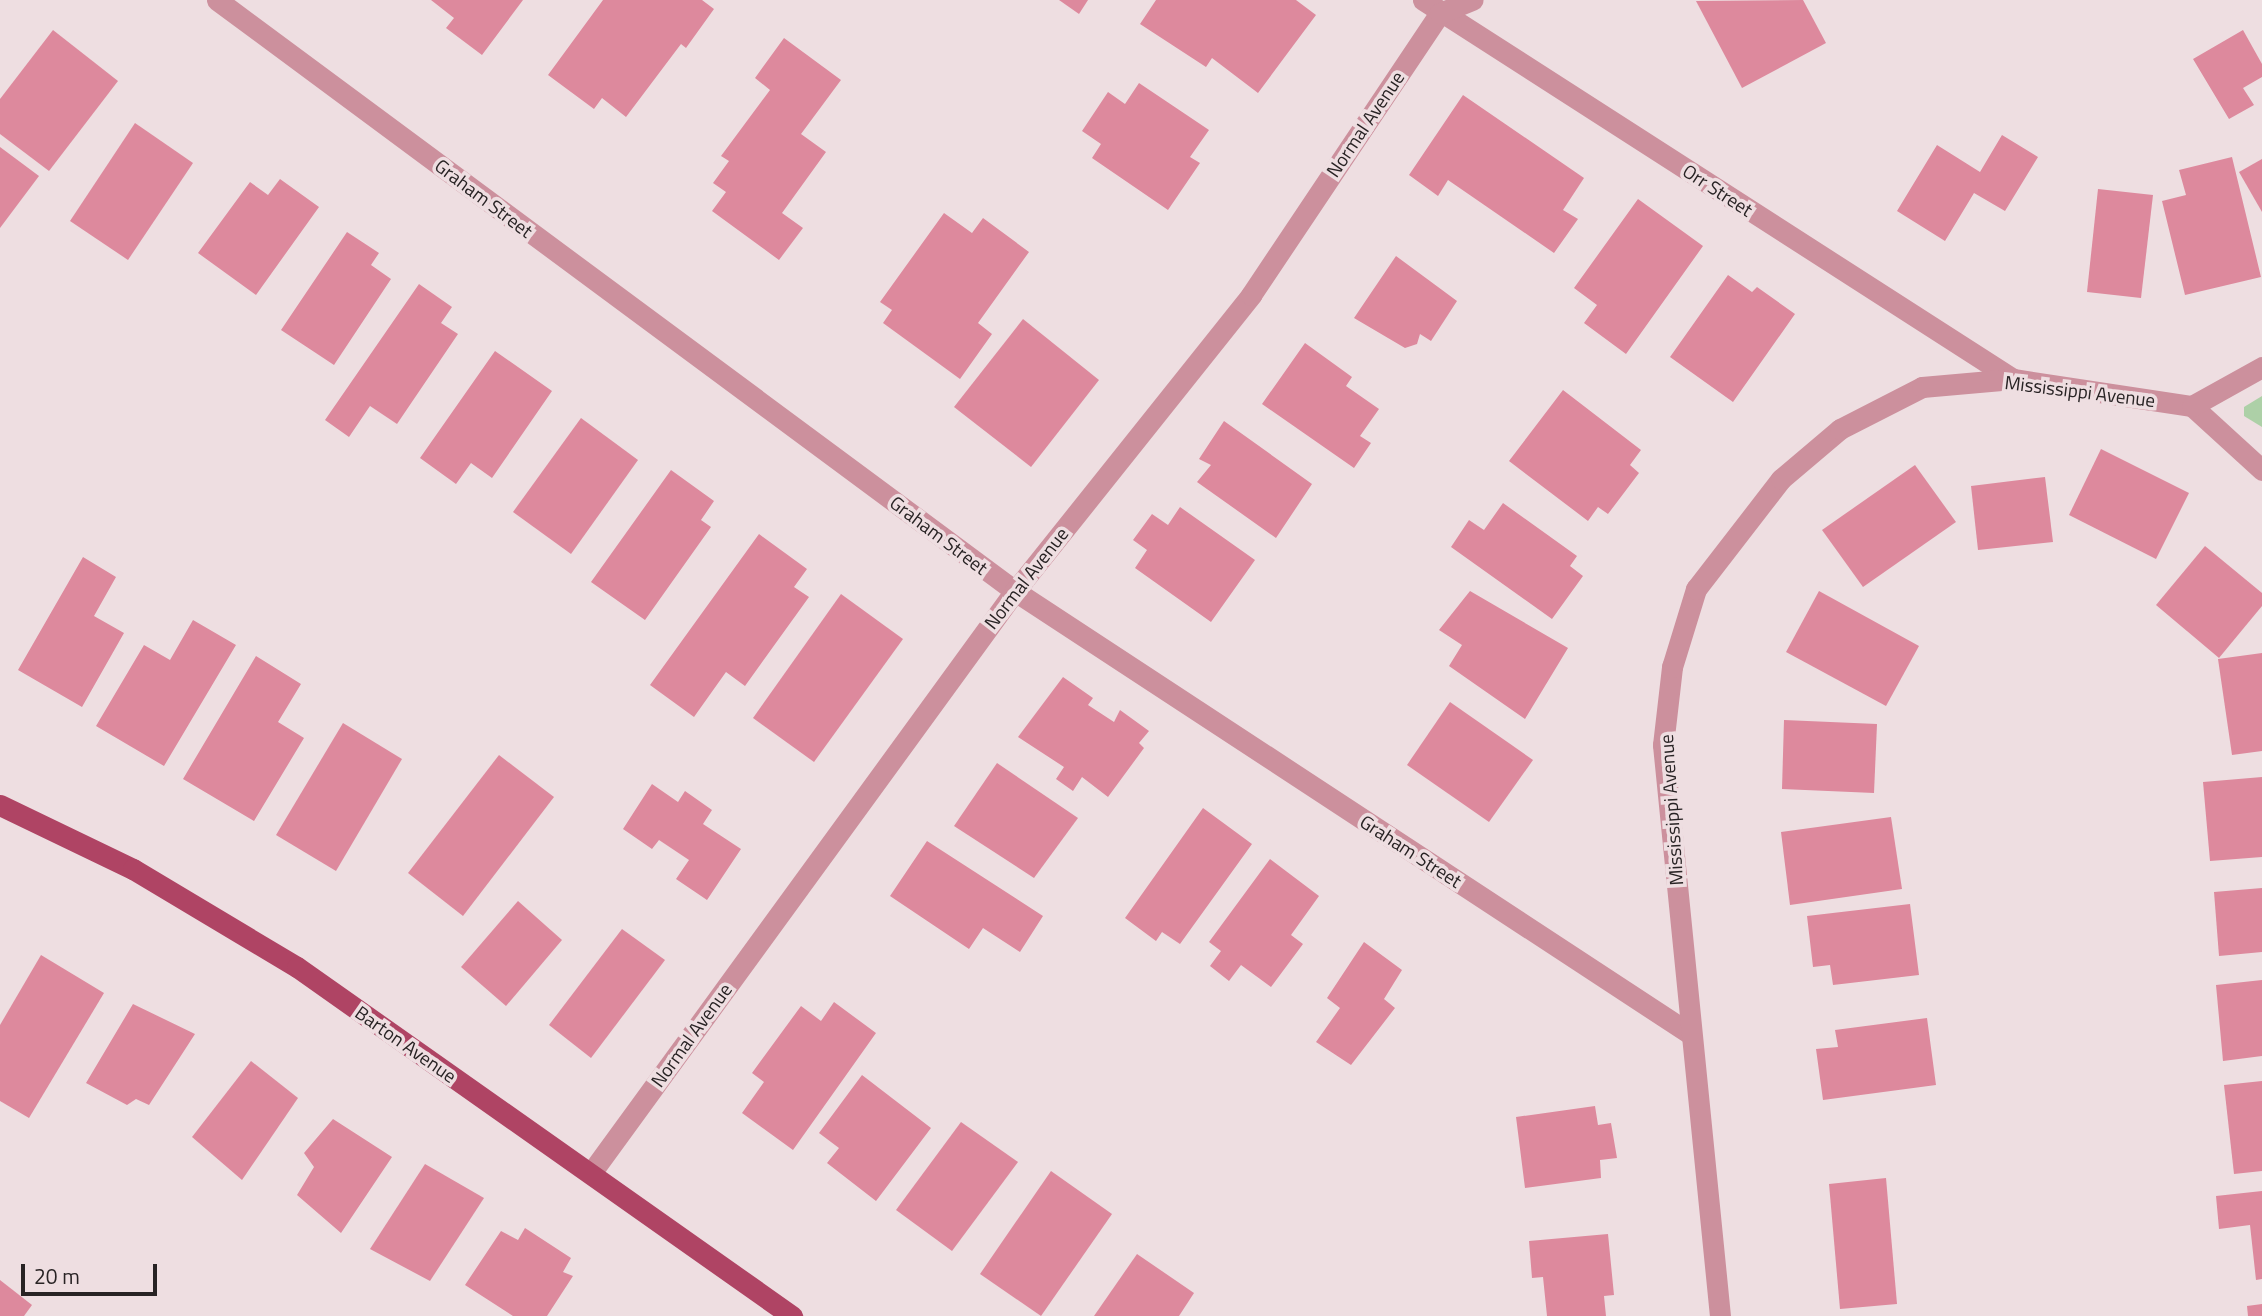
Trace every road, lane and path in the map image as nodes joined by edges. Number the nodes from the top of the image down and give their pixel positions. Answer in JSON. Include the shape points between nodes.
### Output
{"nodes":[{"id":1,"x":217,"y":0,"type":"edge"},
{"id":2,"x":1473,"y":0,"type":"edge"},
{"id":3,"x":1431,"y":6,"type":"edge"},
{"id":4,"x":2262,"y":367,"type":"edge"},
{"id":5,"x":2013,"y":379,"type":"junction"},
{"id":6,"x":2192,"y":406,"type":"junction"},
{"id":7,"x":2262,"y":470,"type":"edge"},
{"id":8,"x":1015,"y":592,"type":"junction"},
{"id":9,"x":0,"y":805,"type":"edge"},
{"id":10,"x":1689,"y":1033,"type":"junction"},
{"id":11,"x":591,"y":1173,"type":"junction"},
{"id":12,"x":792,"y":1316,"type":"edge"},
{"id":13,"x":1720,"y":1316,"type":"edge"}],
"edges":[{"from":1,"to":8,"type":"street","name":"Graham Street"},
{"from":2,"to":3,"type":"street"},
{"from":3,"to":5,"type":"street","name":"Orr Street"},
{"from":3,"to":8,"type":"street","name":"Normal Avenue","via":[[1251,295]]},
{"from":4,"to":6,"type":"street"},
{"from":5,"to":6,"type":"street","name":"Mississippi Avenue"},
{"from":5,"to":10,"type":"street","name":"Mississippi Avenue","via":[[1922,387],[1840,429],[1782,480],[1696,589],[1672,667],[1663,746]]},
{"from":6,"to":7,"type":"street"},
{"from":8,"to":10,"type":"street","name":"Graham Street"},
{"from":8,"to":11,"type":"street","name":"Normal Avenue"},
{"from":9,"to":11,"type":"main road","name":"Barton Avenue","via":[[133,869],[297,967]]},
{"from":10,"to":13,"type":"street","name":"Mississippi Avenue"},
{"from":11,"to":12,"type":"main road","name":"Barton Avenue"}]}
